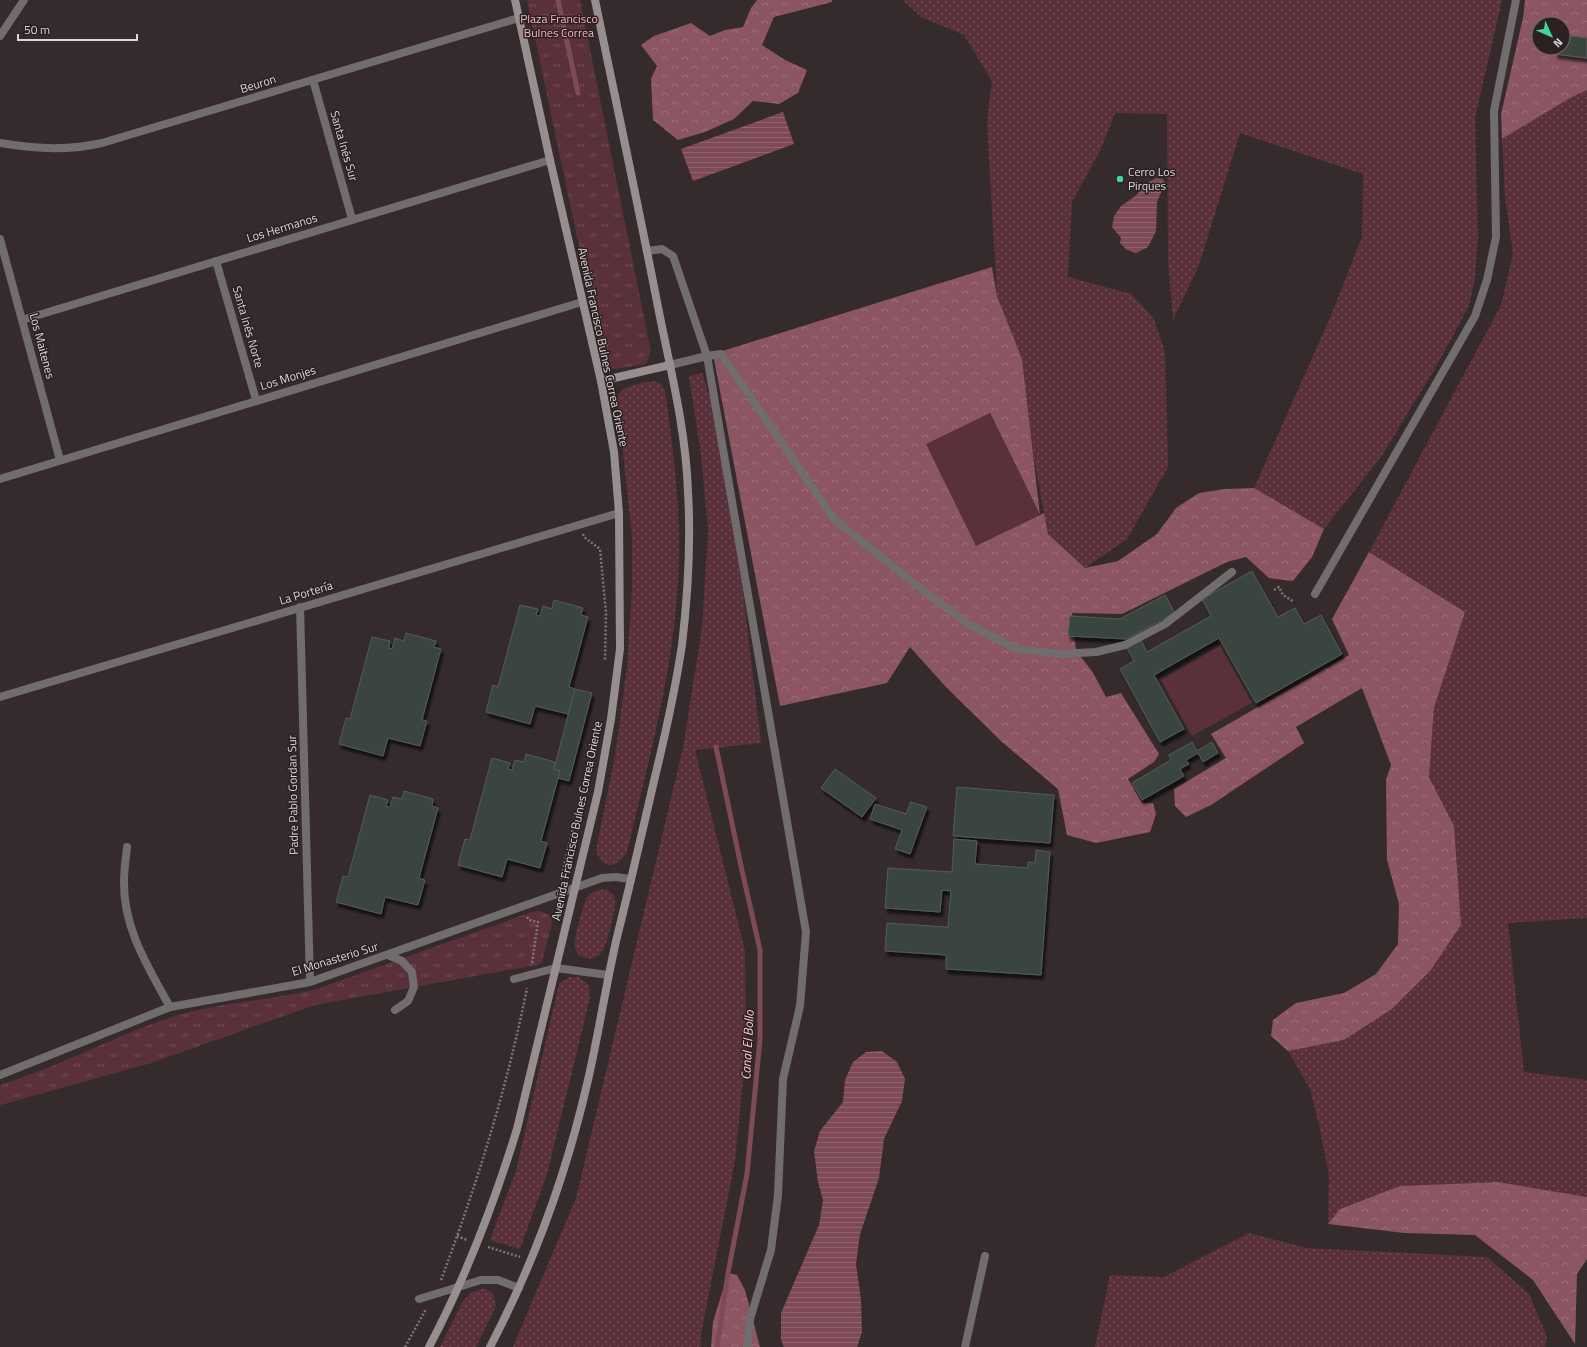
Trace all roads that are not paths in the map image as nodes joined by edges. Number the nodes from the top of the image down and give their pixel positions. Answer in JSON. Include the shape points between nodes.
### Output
{"nodes":[{"id":1,"x":24,"y":0,"type":"edge"},
{"id":2,"x":515,"y":0,"type":"edge"},
{"id":3,"x":595,"y":0,"type":"edge"},
{"id":4,"x":1516,"y":0,"type":"edge"},
{"id":5,"x":519,"y":18,"type":"junction"},
{"id":6,"x":0,"y":36,"type":"edge"},
{"id":7,"x":313,"y":80,"type":"junction"},
{"id":8,"x":0,"y":143,"type":"edge"},
{"id":9,"x":550,"y":160,"type":"junction"},
{"id":10,"x":352,"y":220,"type":"junction"},
{"id":11,"x":0,"y":239,"type":"edge"},
{"id":12,"x":647,"y":251,"type":"junction"},
{"id":13,"x":216,"y":261,"type":"junction"},
{"id":14,"x":582,"y":302,"type":"junction"},
{"id":15,"x":22,"y":320,"type":"junction"},
{"id":16,"x":707,"y":356,"type":"junction"},
{"id":17,"x":670,"y":365,"type":"junction"},
{"id":18,"x":600,"y":381,"type":"junction"},
{"id":19,"x":256,"y":400,"type":"junction"},
{"id":20,"x":60,"y":460,"type":"junction"},
{"id":21,"x":0,"y":479,"type":"edge"},
{"id":22,"x":619,"y":513,"type":"junction"},
{"id":23,"x":1232,"y":572,"type":"dead end"},
{"id":24,"x":1315,"y":594,"type":"dead end"},
{"id":25,"x":300,"y":607,"type":"junction"},
{"id":26,"x":0,"y":697,"type":"edge"},
{"id":27,"x":127,"y":847,"type":"dead end"},
{"id":28,"x":631,"y":879,"type":"junction"},
{"id":29,"x":576,"y":887,"type":"junction"},
{"id":30,"x":388,"y":955,"type":"junction"},
{"id":31,"x":556,"y":968,"type":"junction"},
{"id":32,"x":608,"y":975,"type":"junction"},
{"id":33,"x":514,"y":980,"type":"dead end"},
{"id":34,"x":310,"y":982,"type":"junction"},
{"id":35,"x":170,"y":1007,"type":"junction"},
{"id":36,"x":395,"y":1010,"type":"dead end"},
{"id":37,"x":0,"y":1075,"type":"edge"},
{"id":38,"x":984,"y":1256,"type":"dead end"},
{"id":39,"x":459,"y":1287,"type":"junction"},
{"id":40,"x":518,"y":1288,"type":"junction"},
{"id":41,"x":419,"y":1299,"type":"dead end"},
{"id":42,"x":429,"y":1347,"type":"edge"},
{"id":43,"x":490,"y":1347,"type":"edge"},
{"id":44,"x":747,"y":1347,"type":"edge"},
{"id":45,"x":964,"y":1347,"type":"edge"}],
"edges":[{"from":1,"to":6,"type":"street"},
{"from":2,"to":5,"type":"street","name":"Avenida Francisco Bulnes Correa Oriente"},
{"from":3,"to":12,"type":"street"},
{"from":4,"to":24,"type":"street","via":[[1494,111],[1496,237],[1487,280],[1475,316]]},
{"from":5,"to":7,"type":"street","name":"Beuron"},
{"from":5,"to":9,"type":"street","name":"Avenida Francisco Bulnes Correa Oriente"},
{"from":7,"to":8,"type":"street","name":"Beuron","via":[[88,146],[51,148]]},
{"from":7,"to":10,"type":"street","name":"Santa Inés Sur"},
{"from":9,"to":10,"type":"street","name":"Los Hermanos"},
{"from":9,"to":14,"type":"street","name":"Avenida Francisco Bulnes Correa Oriente"},
{"from":10,"to":13,"type":"street","name":"Los Hermanos"},
{"from":11,"to":15,"type":"street","name":"Los Maitenes"},
{"from":12,"to":16,"type":"street","via":[[662,249],[673,256]]},
{"from":12,"to":17,"type":"street"},
{"from":13,"to":15,"type":"street","name":"Los Hermanos"},
{"from":13,"to":19,"type":"street","name":"Santa Inés Norte"},
{"from":14,"to":18,"type":"street","name":"Avenida Francisco Bulnes Correa Oriente"},
{"from":14,"to":19,"type":"street","name":"Los Monjes"},
{"from":15,"to":20,"type":"street","name":"Los Maitenes"},
{"from":16,"to":17,"type":"street"},
{"from":16,"to":23,"type":"street","via":[[721,354],[834,519],[968,624],[1016,649],[1060,654],[1096,652],[1125,645],[1165,624]]},
{"from":16,"to":44,"type":"street","via":[[806,932],[800,1006],[783,1078],[778,1195],[771,1250],[750,1319]]},
{"from":17,"to":18,"type":"street"},
{"from":17,"to":28,"type":"street","via":[[680,414],[688,488],[690,545],[687,589],[682,645],[668,721]]},
{"from":18,"to":22,"type":"street","name":"Avenida Francisco Bulnes Correa Oriente","via":[[614,452]]},
{"from":19,"to":20,"type":"street","name":"Los Monjes"},
{"from":20,"to":21,"type":"street","name":"Los Monjes"},
{"from":22,"to":25,"type":"street","name":"La Portería"},
{"from":22,"to":29,"type":"street","name":"Avenida Francisco Bulnes Correa Oriente","via":[[620,649],[612,719]]},
{"from":25,"to":26,"type":"street","name":"La Portería"},
{"from":25,"to":34,"type":"street","name":"Padre Pablo Gordan Sur"},
{"from":27,"to":35,"type":"street","via":[[124,882],[128,919],[135,942]]},
{"from":28,"to":29,"type":"street","name":"El Monasterio Sur","via":[[602,878]]},
{"from":28,"to":32,"type":"street"},
{"from":29,"to":30,"type":"street","name":"El Monasterio Sur"},
{"from":29,"to":31,"type":"street","name":"Avenida Francisco Bulnes Correa Oriente"},
{"from":30,"to":34,"type":"street","name":"El Monasterio Sur"},
{"from":30,"to":36,"type":"street","via":[[402,960],[412,972],[414,987],[408,1001]]},
{"from":31,"to":32,"type":"street"},
{"from":31,"to":33,"type":"street"},
{"from":31,"to":39,"type":"street","name":"Avenida Francisco Bulnes Correa Oriente","via":[[517,1129],[478,1244]]},
{"from":32,"to":40,"type":"street","via":[[590,1074],[574,1134],[558,1186]]},
{"from":34,"to":35,"type":"street","name":"El Monasterio Sur"},
{"from":35,"to":37,"type":"street","name":"El Monasterio Sur"},
{"from":38,"to":45,"type":"street"},
{"from":39,"to":40,"type":"street","via":[[481,1280],[498,1280]]},
{"from":39,"to":41,"type":"street"},
{"from":39,"to":42,"type":"street","name":"Avenida Francisco Bulnes Correa Oriente"},
{"from":40,"to":43,"type":"street"}]}
